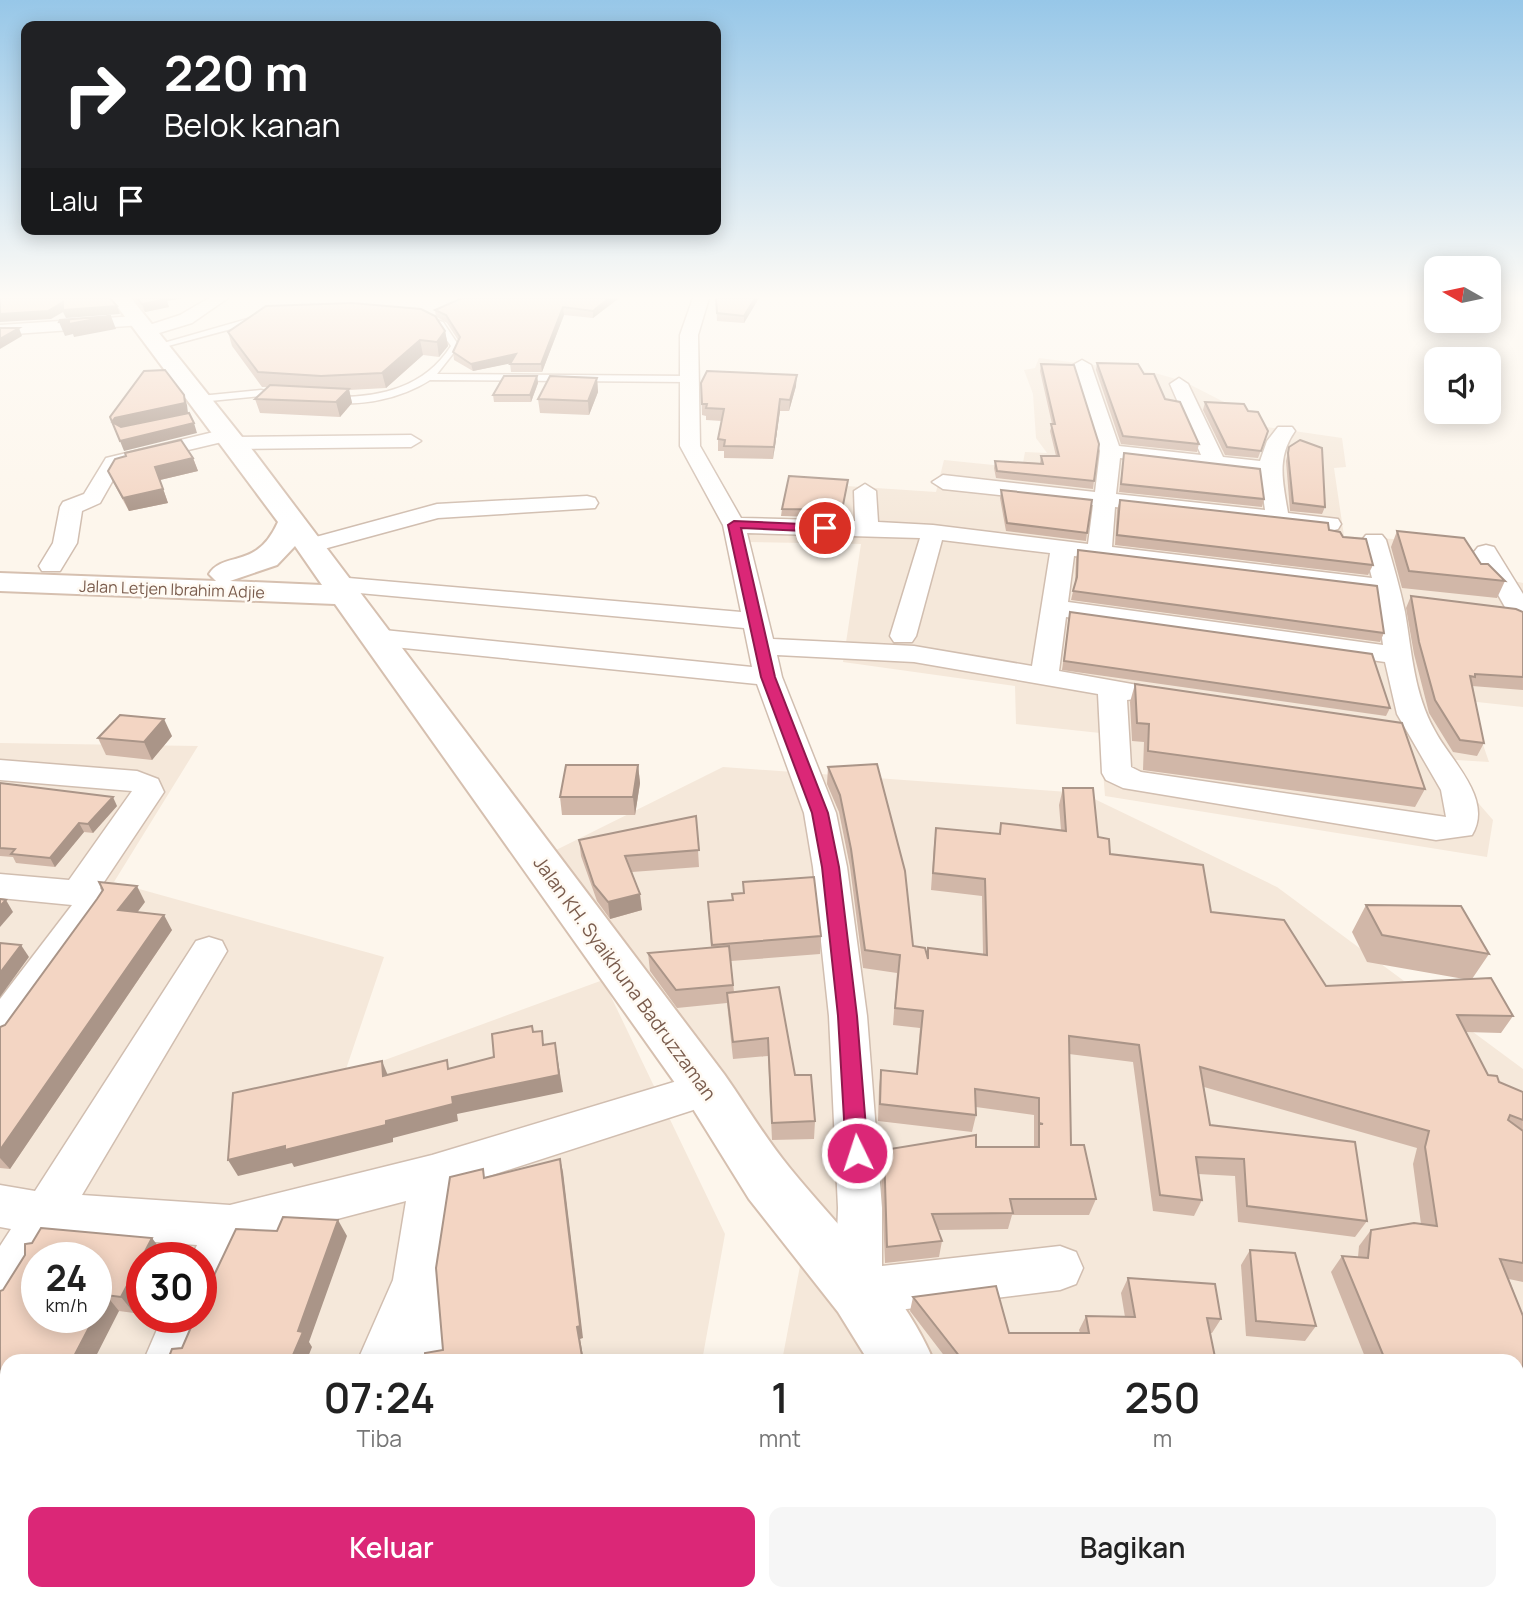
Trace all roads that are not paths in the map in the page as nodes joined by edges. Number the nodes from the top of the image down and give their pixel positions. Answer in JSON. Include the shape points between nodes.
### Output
{"nodes":[{"id":1,"x":177,"y":373,"type":"edge"},
{"id":2,"x":435,"y":373,"type":"edge"},
{"id":3,"x":688,"y":373,"type":"edge"},
{"id":4,"x":1085,"y":373,"type":"edge"},
{"id":5,"x":431,"y":377,"type":"junction"},
{"id":6,"x":688,"y":379,"type":"junction"},
{"id":7,"x":1179,"y":384,"type":"dead end"},
{"id":8,"x":298,"y":398,"type":"edge"},
{"id":9,"x":325,"y":400,"type":"edge"},
{"id":10,"x":214,"y":421,"type":"junction"},
{"id":11,"x":1286,"y":431,"type":"dead end"},
{"id":12,"x":411,"y":441,"type":"dead end"},
{"id":13,"x":1110,"y":451,"type":"junction"},
{"id":14,"x":1215,"y":463,"type":"junction"},
{"id":15,"x":1271,"y":469,"type":"junction"},
{"id":16,"x":943,"y":482,"type":"dead end"},
{"id":17,"x":865,"y":491,"type":"dead end"},
{"id":18,"x":1103,"y":497,"type":"junction"},
{"id":19,"x":587,"y":503,"type":"dead end"},
{"id":20,"x":1278,"y":518,"type":"junction"},
{"id":21,"x":1330,"y":524,"type":"edge"},
{"id":22,"x":734,"y":525,"type":"junction"},
{"id":23,"x":867,"y":527,"type":"junction"},
{"id":24,"x":933,"y":532,"type":"junction"},
{"id":25,"x":300,"y":534,"type":"junction"},
{"id":26,"x":1374,"y":540,"type":"dead end"},
{"id":27,"x":1063,"y":549,"type":"junction"},
{"id":28,"x":1486,"y":552,"type":"dead end"},
{"id":29,"x":1099,"y":553,"type":"junction"},
{"id":30,"x":0,"y":564,"type":"edge"},
{"id":31,"x":51,"y":566,"type":"junction"},
{"id":32,"x":224,"y":574,"type":"junction"},
{"id":33,"x":0,"y":582,"type":"edge"},
{"id":34,"x":338,"y":585,"type":"junction"},
{"id":35,"x":1396,"y":594,"type":"junction"},
{"id":36,"x":1055,"y":608,"type":"junction"},
{"id":37,"x":1515,"y":608,"type":"edge"},
{"id":38,"x":758,"y":634,"type":"junction"},
{"id":39,"x":374,"y":636,"type":"junction"},
{"id":40,"x":902,"y":636,"type":"dead end"},
{"id":41,"x":1395,"y":655,"type":"junction"},
{"id":42,"x":768,"y":677,"type":"junction"},
{"id":43,"x":1044,"y":679,"type":"junction"},
{"id":44,"x":1112,"y":689,"type":"junction"},
{"id":45,"x":1153,"y":695,"type":"edge"},
{"id":46,"x":0,"y":770,"type":"edge"},
{"id":47,"x":0,"y":886,"type":"edge"},
{"id":48,"x":78,"y":893,"type":"junction"},
{"id":49,"x":209,"y":951,"type":"dead end"},
{"id":50,"x":1,"y":1026,"type":"edge"},
{"id":51,"x":707,"y":1089,"type":"junction"},
{"id":52,"x":432,"y":1175,"type":"junction"},
{"id":53,"x":0,"y":1206,"type":"edge"},
{"id":54,"x":48,"y":1214,"type":"junction"},
{"id":55,"x":230,"y":1226,"type":"junction"},
{"id":56,"x":217,"y":1253,"type":"edge"},
{"id":57,"x":1060,"y":1268,"type":"dead end"},
{"id":58,"x":416,"y":1281,"type":"junction"},
{"id":59,"x":0,"y":1288,"type":"edge"},
{"id":60,"x":858,"y":1292,"type":"junction"},
{"id":61,"x":180,"y":1333,"type":"edge"},
{"id":62,"x":171,"y":1354,"type":"edge"},
{"id":63,"x":384,"y":1354,"type":"edge"},
{"id":64,"x":421,"y":1354,"type":"edge"},
{"id":65,"x":899,"y":1354,"type":"edge"}],
"edges":[{"from":1,"to":10,"type":"main road","name":"Jalan KH. Syaikhuna Badruzzaman"},
{"from":2,"to":5,"type":"lane"},
{"from":3,"to":6,"type":"street"},
{"from":4,"to":13,"type":"street"},
{"from":5,"to":6,"type":"lane"},
{"from":5,"to":9,"type":"lane","via":[[377,398]]},
{"from":6,"to":22,"type":"street","via":[[690,446]]},
{"from":7,"to":14,"type":"street"},
{"from":8,"to":10,"type":"lane","via":[[261,393]]},
{"from":10,"to":12,"type":"street"},
{"from":10,"to":25,"type":"main road","name":"Jalan KH. Syaikhuna Badruzzaman"},
{"from":10,"to":31,"type":"street","via":[[113,463],[92,498],[71,507],[65,543]]},
{"from":11,"to":15,"type":"street","via":[[1269,456]]},
{"from":13,"to":14,"type":"street"},
{"from":13,"to":18,"type":"street"},
{"from":14,"to":15,"type":"street"},
{"from":15,"to":20,"type":"street"},
{"from":16,"to":18,"type":"street"},
{"from":17,"to":23,"type":"street"},
{"from":18,"to":20,"type":"street"},
{"from":18,"to":29,"type":"street"},
{"from":19,"to":25,"type":"street","via":[[437,511]]},
{"from":20,"to":21,"type":"street"},
{"from":22,"to":23,"type":"street"},
{"from":22,"to":38,"type":"street"},
{"from":23,"to":24,"type":"street"},
{"from":24,"to":27,"type":"street"},
{"from":24,"to":40,"type":"street"},
{"from":25,"to":32,"type":"main road","via":[[261,563]]},
{"from":25,"to":34,"type":"main road","name":"Jalan KH. Syaikhuna Badruzzaman"},
{"from":26,"to":35,"type":"street"},
{"from":27,"to":29,"type":"street"},
{"from":27,"to":36,"type":"street"},
{"from":28,"to":37,"type":"street"},
{"from":29,"to":35,"type":"street"},
{"from":30,"to":31,"type":"main road","name":"Jalan Letjen Ibrahim Adjie"},
{"from":31,"to":32,"type":"main road","name":"Jalan Letjen Ibrahim Adjie"},
{"from":32,"to":34,"type":"main road","name":"Jalan Letjen Ibrahim Adjie"},
{"from":33,"to":34,"type":"main road","name":"Jalan Letjen Ibrahim Adjie"},
{"from":34,"to":38,"type":"street"},
{"from":34,"to":39,"type":"main road","name":"Jalan KH. Syaikhuna Badruzzaman"},
{"from":35,"to":41,"type":"street"},
{"from":36,"to":41,"type":"street"},
{"from":36,"to":43,"type":"street"},
{"from":38,"to":42,"type":"street"},
{"from":38,"to":43,"type":"street","via":[[828,648],[914,654]]},
{"from":39,"to":42,"type":"street"},
{"from":39,"to":51,"type":"main road","name":"Jalan KH. Syaikhuna Badruzzaman"},
{"from":41,"to":44,"type":"street","via":[[1408,731],[1452,782],[1464,818],[1461,827],[1436,829],[1134,781],[1117,774]]},
{"from":42,"to":60,"type":"street","via":[[820,813],[830,867],[848,1016],[859,1180]]},
{"from":43,"to":44,"type":"street"},
{"from":44,"to":45,"type":"street"},
{"from":46,"to":48,"type":"street","via":[[137,781],[147,786],[148,792]]},
{"from":47,"to":48,"type":"street"},
{"from":48,"to":50,"type":"street","via":[[92,900],[88,912]]},
{"from":49,"to":54,"type":"street"},
{"from":51,"to":52,"type":"street"},
{"from":51,"to":60,"type":"main road","name":"Jalan KH. Syaikhuna Badruzzaman","via":[[768,1182]]},
{"from":52,"to":55,"type":"street"},
{"from":52,"to":58,"type":"street"},
{"from":53,"to":54,"type":"street"},
{"from":54,"to":55,"type":"street"},
{"from":54,"to":59,"type":"street"},
{"from":55,"to":56,"type":"street"},
{"from":57,"to":60,"type":"street"},
{"from":58,"to":63,"type":"street"},
{"from":58,"to":64,"type":"street"},
{"from":60,"to":65,"type":"main road","name":"Jalan KH. Syaikhuna Badruzzaman"},
{"from":61,"to":62,"type":"street"}]}
